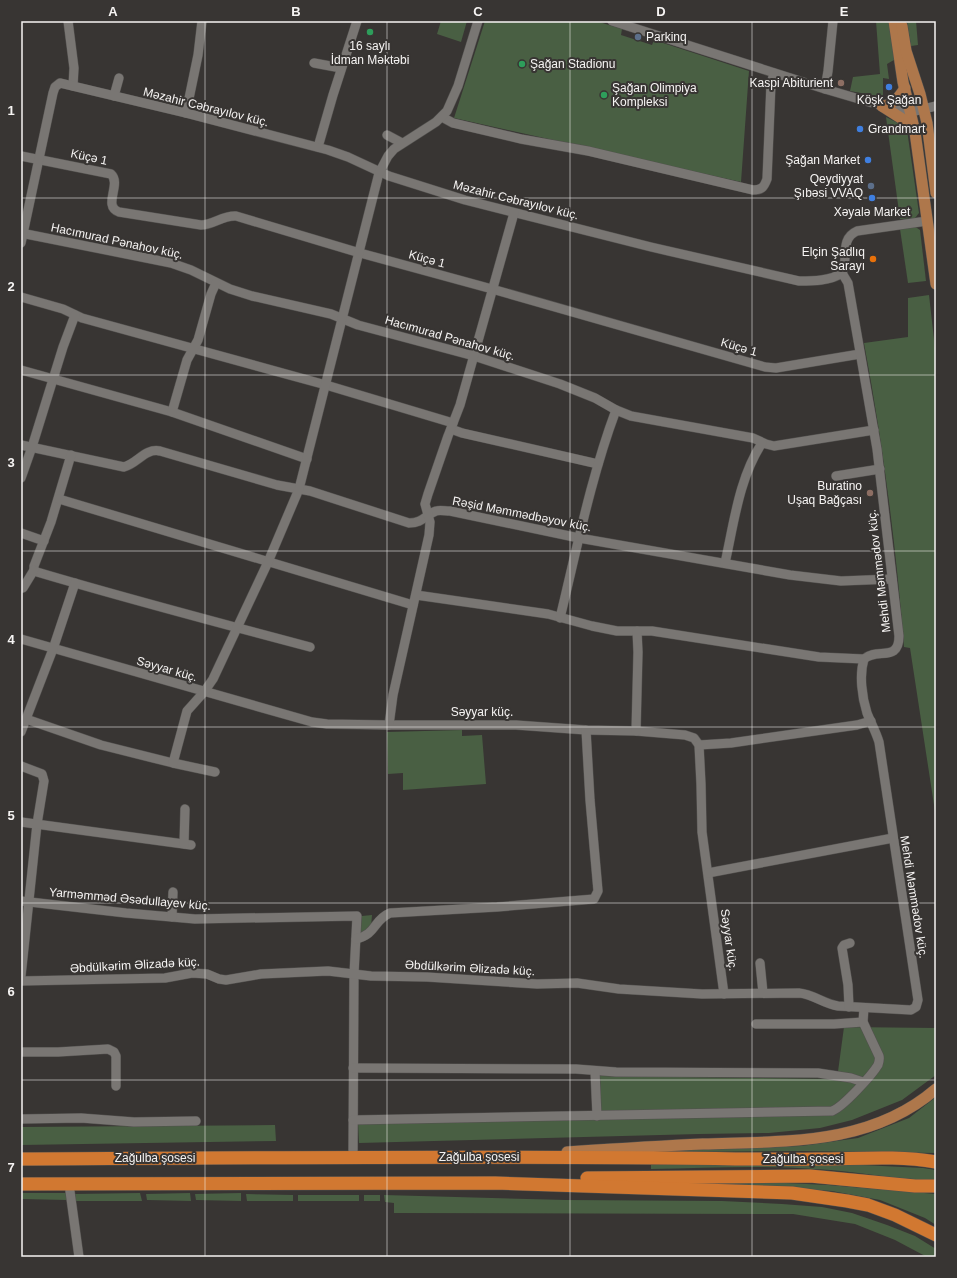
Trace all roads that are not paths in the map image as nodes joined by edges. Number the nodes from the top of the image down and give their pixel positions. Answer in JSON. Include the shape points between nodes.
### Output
{"nodes":[{"id":1,"x":68,"y":21,"type":"edge"},
{"id":2,"x":202,"y":21,"type":"edge"},
{"id":3,"x":357,"y":21,"type":"edge"},
{"id":4,"x":478,"y":21,"type":"edge"},
{"id":5,"x":612,"y":21,"type":"edge"},
{"id":6,"x":833,"y":21,"type":"edge"},
{"id":7,"x":894,"y":21,"type":"edge"},
{"id":8,"x":901,"y":21,"type":"edge"},
{"id":9,"x":314,"y":63,"type":"dead end"},
{"id":10,"x":341,"y":68,"type":"junction"},
{"id":11,"x":774,"y":73,"type":"junction"},
{"id":12,"x":119,"y":78,"type":"dead end"},
{"id":13,"x":73,"y":86,"type":"junction"},
{"id":14,"x":905,"y":88,"type":"junction"},
{"id":15,"x":825,"y":89,"type":"junction"},
{"id":16,"x":114,"y":96,"type":"junction"},
{"id":17,"x":882,"y":106,"type":"junction"},
{"id":18,"x":936,"y":106,"type":"edge"},
{"id":19,"x":924,"y":109,"type":"junction"},
{"id":20,"x":910,"y":112,"type":"junction"},
{"id":21,"x":186,"y":113,"type":"junction"},
{"id":22,"x":442,"y":117,"type":"junction"},
{"id":23,"x":915,"y":132,"type":"junction"},
{"id":24,"x":387,"y":135,"type":"dead end"},
{"id":25,"x":402,"y":143,"type":"junction"},
{"id":26,"x":318,"y":147,"type":"junction"},
{"id":27,"x":21,"y":156,"type":"edge"},
{"id":28,"x":40,"y":160,"type":"junction"},
{"id":29,"x":379,"y":173,"type":"junction"},
{"id":30,"x":936,"y":193,"type":"edge"},
{"id":31,"x":514,"y":213,"type":"junction"},
{"id":32,"x":927,"y":221,"type":"junction"},
{"id":33,"x":22,"y":233,"type":"edge"},
{"id":34,"x":21,"y":243,"type":"edge"},
{"id":35,"x":360,"y":253,"type":"junction"},
{"id":36,"x":842,"y":273,"type":"junction"},
{"id":37,"x":216,"y":283,"type":"junction"},
{"id":38,"x":936,"y":284,"type":"edge"},
{"id":39,"x":492,"y":289,"type":"junction"},
{"id":40,"x":21,"y":297,"type":"edge"},
{"id":41,"x":75,"y":315,"type":"junction"},
{"id":42,"x":342,"y":319,"type":"junction"},
{"id":43,"x":194,"y":348,"type":"junction"},
{"id":44,"x":860,"y":354,"type":"junction"},
{"id":45,"x":474,"y":356,"type":"junction"},
{"id":46,"x":21,"y":370,"type":"edge"},
{"id":47,"x":53,"y":380,"type":"junction"},
{"id":48,"x":326,"y":385,"type":"junction"},
{"id":49,"x":616,"y":410,"type":"junction"},
{"id":50,"x":172,"y":412,"type":"junction"},
{"id":51,"x":452,"y":426,"type":"junction"},
{"id":52,"x":874,"y":430,"type":"junction"},
{"id":53,"x":762,"y":443,"type":"junction"},
{"id":54,"x":21,"y":445,"type":"edge"},
{"id":55,"x":32,"y":447,"type":"junction"},
{"id":56,"x":71,"y":455,"type":"junction"},
{"id":57,"x":307,"y":459,"type":"junction"},
{"id":58,"x":598,"y":464,"type":"junction"},
{"id":59,"x":880,"y":469,"type":"junction"},
{"id":60,"x":836,"y":476,"type":"dead end"},
{"id":61,"x":21,"y":478,"type":"edge"},
{"id":62,"x":299,"y":489,"type":"junction"},
{"id":63,"x":59,"y":498,"type":"junction"},
{"id":64,"x":428,"y":516,"type":"junction"},
{"id":65,"x":21,"y":534,"type":"edge"},
{"id":66,"x":579,"y":538,"type":"junction"},
{"id":67,"x":44,"y":541,"type":"junction"},
{"id":68,"x":268,"y":562,"type":"junction"},
{"id":69,"x":724,"y":563,"type":"junction"},
{"id":70,"x":34,"y":570,"type":"junction"},
{"id":71,"x":892,"y":578,"type":"junction"},
{"id":72,"x":75,"y":583,"type":"junction"},
{"id":73,"x":22,"y":588,"type":"dead end"},
{"id":74,"x":416,"y":595,"type":"junction"},
{"id":75,"x":413,"y":605,"type":"junction"},
{"id":76,"x":560,"y":618,"type":"junction"},
{"id":77,"x":237,"y":628,"type":"junction"},
{"id":78,"x":637,"y":631,"type":"junction"},
{"id":79,"x":21,"y":639,"type":"edge"},
{"id":80,"x":310,"y":647,"type":"dead end"},
{"id":81,"x":52,"y":649,"type":"junction"},
{"id":82,"x":864,"y":659,"type":"junction"},
{"id":83,"x":204,"y":692,"type":"junction"},
{"id":84,"x":26,"y":719,"type":"junction"},
{"id":85,"x":871,"y":720,"type":"junction"},
{"id":86,"x":389,"y":725,"type":"junction"},
{"id":87,"x":586,"y":730,"type":"junction"},
{"id":88,"x":21,"y":732,"type":"edge"},
{"id":89,"x":636,"y":732,"type":"junction"},
{"id":90,"x":699,"y":745,"type":"junction"},
{"id":91,"x":172,"y":763,"type":"junction"},
{"id":92,"x":21,"y":766,"type":"edge"},
{"id":93,"x":215,"y":772,"type":"dead end"},
{"id":94,"x":185,"y":808,"type":"dead end"},
{"id":95,"x":21,"y":822,"type":"edge"},
{"id":96,"x":37,"y":824,"type":"junction"},
{"id":97,"x":893,"y":838,"type":"junction"},
{"id":98,"x":708,"y":874,"type":"junction"},
{"id":99,"x":173,"y":892,"type":"dead end"},
{"id":100,"x":25,"y":901,"type":"edge"},
{"id":101,"x":172,"y":917,"type":"junction"},
{"id":102,"x":356,"y":939,"type":"junction"},
{"id":103,"x":850,"y":943,"type":"dead end"},
{"id":104,"x":760,"y":963,"type":"dead end"},
{"id":105,"x":354,"y":974,"type":"junction"},
{"id":106,"x":21,"y":976,"type":"edge"},
{"id":107,"x":21,"y":981,"type":"edge"},
{"id":108,"x":763,"y":993,"type":"junction"},
{"id":109,"x":724,"y":994,"type":"junction"},
{"id":110,"x":849,"y":1007,"type":"junction"},
{"id":111,"x":916,"y":1007,"type":"joint"},
{"id":112,"x":864,"y":1008,"type":"junction"},
{"id":113,"x":863,"y":1022,"type":"junction"},
{"id":114,"x":756,"y":1024,"type":"dead end"},
{"id":115,"x":21,"y":1052,"type":"edge"},
{"id":116,"x":353,"y":1068,"type":"junction"},
{"id":117,"x":595,"y":1071,"type":"junction"},
{"id":118,"x":863,"y":1082,"type":"junction"},
{"id":119,"x":116,"y":1086,"type":"dead end"},
{"id":120,"x":936,"y":1089,"type":"edge"},
{"id":121,"x":597,"y":1116,"type":"junction"},
{"id":122,"x":21,"y":1119,"type":"edge"},
{"id":123,"x":353,"y":1120,"type":"junction"},
{"id":124,"x":196,"y":1121,"type":"dead end"},
{"id":125,"x":497,"y":1156,"type":"junction"},
{"id":126,"x":21,"y":1158,"type":"edge"},
{"id":127,"x":353,"y":1158,"type":"junction"},
{"id":128,"x":936,"y":1162,"type":"edge"},
{"id":129,"x":495,"y":1183,"type":"junction"},
{"id":130,"x":21,"y":1184,"type":"edge"},
{"id":131,"x":69,"y":1184,"type":"junction"},
{"id":132,"x":936,"y":1186,"type":"edge"},
{"id":133,"x":917,"y":1226,"type":"junction"},
{"id":134,"x":936,"y":1235,"type":"edge"},
{"id":135,"x":936,"y":1239,"type":"edge"},
{"id":136,"x":78,"y":1257,"type":"edge"}],
"edges":[{"from":1,"to":13,"type":"street","via":[[74,68]]},
{"from":2,"to":21,"type":"street"},
{"from":3,"to":10,"type":"street"},
{"from":4,"to":22,"type":"street","via":[[452,102]]},
{"from":5,"to":11,"type":"street"},
{"from":6,"to":15,"type":"street"},
{"from":7,"to":14,"type":"main road"},
{"from":8,"to":19,"type":"main road","via":[[906,51]]},
{"from":9,"to":10,"type":"street"},
{"from":10,"to":26,"type":"street"},
{"from":11,"to":15,"type":"street"},
{"from":11,"to":22,"type":"street","via":[[767,179],[760,190],[521,139],[453,123]]},
{"from":12,"to":16,"type":"street"},
{"from":13,"to":16,"type":"street","name":"Məzahir Cəbrayılov küç."},
{"from":13,"to":28,"type":"street","name":"Məzahir Cəbrayılov küç.","via":[[60,83],[55,87]]},
{"from":14,"to":17,"type":"main road","via":[[894,102]]},
{"from":14,"to":20,"type":"main road"},
{"from":15,"to":17,"type":"street"},
{"from":16,"to":21,"type":"street","name":"Məzahir Cəbrayılov küç."},
{"from":17,"to":20,"type":"street"},
{"from":17,"to":23,"type":"main road","via":[[907,122]]},
{"from":18,"to":19,"type":"street"},
{"from":19,"to":20,"type":"street"},
{"from":19,"to":30,"type":"main road"},
{"from":20,"to":23,"type":"main road"},
{"from":21,"to":26,"type":"street","name":"Məzahir Cəbrayılov küç."},
{"from":22,"to":25,"type":"street"},
{"from":23,"to":32,"type":"main road"},
{"from":24,"to":25,"type":"street"},
{"from":25,"to":29,"type":"street","via":[[388,156]]},
{"from":26,"to":29,"type":"street","name":"Məzahir Cəbrayılov küç.","via":[[348,157]]},
{"from":27,"to":28,"type":"street","name":"Küçə 1"},
{"from":28,"to":33,"type":"street"},
{"from":28,"to":35,"type":"street","name":"Küçə 1","via":[[111,174],[114,177],[112,207],[119,212],[201,225],[236,216]]},
{"from":29,"to":31,"type":"street","name":"Məzahir Cəbrayılov küç.","via":[[439,193]]},
{"from":29,"to":35,"type":"street"},
{"from":31,"to":36,"type":"street","name":"Məzahir Cəbrayılov küç.","via":[[794,280],[819,280]]},
{"from":31,"to":39,"type":"street"},
{"from":32,"to":36,"type":"street","via":[[853,232],[845,245]]},
{"from":32,"to":38,"type":"main road"},
{"from":33,"to":34,"type":"street"},
{"from":33,"to":37,"type":"street","name":"Hacımurad Pənahov küç.","via":[[171,263]]},
{"from":35,"to":39,"type":"street","name":"Küçə 1"},
{"from":35,"to":42,"type":"street"},
{"from":36,"to":44,"type":"street","name":"Mehdi Məmmədov küç.","via":[[848,283]]},
{"from":37,"to":42,"type":"street","name":"Hacımurad Pənahov küç.","via":[[252,296],[331,314]]},
{"from":37,"to":43,"type":"street"},
{"from":39,"to":44,"type":"street","name":"Küçə 1","via":[[770,368]]},
{"from":39,"to":45,"type":"street"},
{"from":40,"to":41,"type":"street"},
{"from":41,"to":43,"type":"street"},
{"from":41,"to":47,"type":"street"},
{"from":42,"to":45,"type":"street","name":"Hacımurad Pənahov küç."},
{"from":42,"to":48,"type":"street"},
{"from":43,"to":48,"type":"street"},
{"from":43,"to":50,"type":"street","via":[[187,360]]},
{"from":44,"to":52,"type":"street","name":"Mehdi Məmmədov küç."},
{"from":45,"to":49,"type":"street","name":"Hacımurad Pənahov küç.","via":[[572,388]]},
{"from":45,"to":51,"type":"street"},
{"from":46,"to":47,"type":"street"},
{"from":47,"to":50,"type":"street"},
{"from":47,"to":55,"type":"street"},
{"from":48,"to":51,"type":"street"},
{"from":48,"to":57,"type":"street"},
{"from":49,"to":53,"type":"street","name":"Hacımurad Pənahov küç.","via":[[631,416],[753,438]]},
{"from":49,"to":58,"type":"street"},
{"from":50,"to":57,"type":"street"},
{"from":51,"to":58,"type":"street","via":[[462,434]]},
{"from":51,"to":64,"type":"street","via":[[425,504]]},
{"from":52,"to":53,"type":"street","name":"Hacımurad Pənahov küç.","via":[[774,446]]},
{"from":52,"to":59,"type":"street","name":"Mehdi Məmmədov küç."},
{"from":53,"to":69,"type":"street","via":[[742,486]]},
{"from":54,"to":55,"type":"street","name":"Rəşid Məmmədbəyov küç."},
{"from":55,"to":56,"type":"street","name":"Rəşid Məmmədbəyov küç."},
{"from":55,"to":61,"type":"street"},
{"from":56,"to":62,"type":"street","name":"Rəşid Məmmədbəyov küç.","via":[[124,467],[146,452],[156,450]]},
{"from":56,"to":63,"type":"street"},
{"from":57,"to":62,"type":"street"},
{"from":58,"to":66,"type":"street"},
{"from":59,"to":60,"type":"street"},
{"from":59,"to":71,"type":"street","name":"Mehdi Məmmədov küç."},
{"from":62,"to":64,"type":"street","name":"Rəşid Məmmədbəyov küç.","via":[[409,523],[416,523]]},
{"from":62,"to":68,"type":"street"},
{"from":63,"to":67,"type":"street"},
{"from":63,"to":68,"type":"street"},
{"from":64,"to":66,"type":"street","name":"Rəşid Məmmədbəyov küç.","via":[[436,511],[450,511]]},
{"from":64,"to":74,"type":"street","via":[[429,535]]},
{"from":65,"to":67,"type":"street"},
{"from":66,"to":69,"type":"street","name":"Rəşid Məmmədbəyov küç."},
{"from":66,"to":76,"type":"street"},
{"from":67,"to":70,"type":"street"},
{"from":68,"to":75,"type":"street"},
{"from":68,"to":77,"type":"street"},
{"from":69,"to":71,"type":"street","name":"Rəşid Məmmədbəyov küç.","via":[[827,580]]},
{"from":70,"to":72,"type":"street"},
{"from":70,"to":73,"type":"street"},
{"from":71,"to":82,"type":"street","name":"Mehdi Məmmədov küç.","via":[[899,644],[894,651],[871,654]]},
{"from":72,"to":77,"type":"street"},
{"from":72,"to":81,"type":"street"},
{"from":74,"to":75,"type":"street"},
{"from":74,"to":76,"type":"street","via":[[548,614]]},
{"from":75,"to":86,"type":"street"},
{"from":76,"to":78,"type":"street","via":[[608,629]]},
{"from":77,"to":80,"type":"street"},
{"from":77,"to":83,"type":"street","via":[[213,679]]},
{"from":78,"to":82,"type":"street","via":[[819,657]]},
{"from":78,"to":89,"type":"street"},
{"from":79,"to":81,"type":"street","name":"Səyyar küç."},
{"from":81,"to":83,"type":"street","name":"Səyyar küç."},
{"from":81,"to":84,"type":"street"},
{"from":82,"to":85,"type":"street","name":"Mehdi Məmmədov küç.","via":[[863,698]]},
{"from":83,"to":86,"type":"street","name":"Səyyar küç.","via":[[312,722]]},
{"from":83,"to":91,"type":"street","via":[[187,711]]},
{"from":84,"to":88,"type":"street"},
{"from":84,"to":91,"type":"street","via":[[101,745]]},
{"from":85,"to":90,"type":"street","via":[[857,725],[731,743]]},
{"from":85,"to":97,"type":"street","name":"Mehdi Məmmədov küç.","via":[[879,742]]},
{"from":86,"to":87,"type":"street","name":"Səyyar küç.","via":[[492,724]]},
{"from":87,"to":89,"type":"street","name":"Səyyar küç."},
{"from":87,"to":102,"type":"street","via":[[598,891],[594,899],[390,914],[380,919],[367,936]]},
{"from":89,"to":90,"type":"street","name":"Səyyar küç.","via":[[690,736]]},
{"from":90,"to":98,"type":"street","name":"Səyyar küç.","via":[[702,832]]},
{"from":91,"to":93,"type":"street"},
{"from":92,"to":96,"type":"street","via":[[42,774]]},
{"from":94,"to":96,"type":"street","via":[[187,845]]},
{"from":95,"to":96,"type":"street"},
{"from":96,"to":100,"type":"street"},
{"from":97,"to":98,"type":"street"},
{"from":97,"to":111,"type":"street","name":"Mehdi Məmmədov küç.","via":[[918,1000]]},
{"from":98,"to":109,"type":"street","name":"Səyyar küç."},
{"from":99,"to":101,"type":"street"},
{"from":100,"to":101,"type":"street","name":"Yarməmməd Əsədullayev küç."},
{"from":100,"to":106,"type":"street"},
{"from":101,"to":102,"type":"street","name":"Yarməmməd Əsədullayev küç.","via":[[211,919],[357,916]]},
{"from":102,"to":105,"type":"street"},
{"from":103,"to":110,"type":"street","via":[[842,948]]},
{"from":104,"to":108,"type":"street"},
{"from":105,"to":107,"type":"street","name":"Əbdülkərim Əlizadə küç.","via":[[328,971],[262,974],[226,980],[207,974],[192,973],[165,978]]},
{"from":105,"to":109,"type":"street","name":"Əbdülkərim Əlizadə küç.","via":[[537,984],[577,983],[619,989]]},
{"from":105,"to":116,"type":"street"},
{"from":108,"to":109,"type":"street","name":"Əbdülkərim Əlizadə küç."},
{"from":108,"to":110,"type":"street","name":"Əbdülkərim Əlizadə küç.","via":[[806,994],[832,1005]]},
{"from":110,"to":112,"type":"street","name":"Əbdülkərim Əlizadə küç."},
{"from":111,"to":112,"type":"street","name":"Əbdülkərim Əlizadə küç.","via":[[911,1010]]},
{"from":112,"to":113,"type":"street"},
{"from":113,"to":114,"type":"street"},
{"from":113,"to":118,"type":"street","via":[[880,1060]]},
{"from":115,"to":119,"type":"street","via":[[112,1050],[116,1056]]},
{"from":116,"to":117,"type":"street"},
{"from":116,"to":123,"type":"street"},
{"from":117,"to":118,"type":"street","via":[[818,1073]]},
{"from":117,"to":121,"type":"street"},
{"from":118,"to":121,"type":"street","via":[[843,1105],[832,1111]]},
{"from":120,"to":125,"type":"main road","via":[[916,1104],[875,1125],[819,1139]]},
{"from":121,"to":123,"type":"street"},
{"from":122,"to":124,"type":"street"},
{"from":123,"to":127,"type":"street"},
{"from":125,"to":127,"type":"highway","name":"Zağulba şosesi"},
{"from":125,"to":128,"type":"highway","name":"Zağulba şosesi","via":[[870,1158],[921,1159]]},
{"from":126,"to":127,"type":"highway","name":"Zağulba şosesi"},
{"from":129,"to":131,"type":"highway"},
{"from":129,"to":132,"type":"highway","via":[[573,1178],[776,1176]]},
{"from":129,"to":133,"type":"highway","via":[[798,1194],[868,1205]]},
{"from":130,"to":131,"type":"highway"},
{"from":131,"to":136,"type":"street"},
{"from":133,"to":134,"type":"highway"},
{"from":133,"to":135,"type":"highway"}]}
